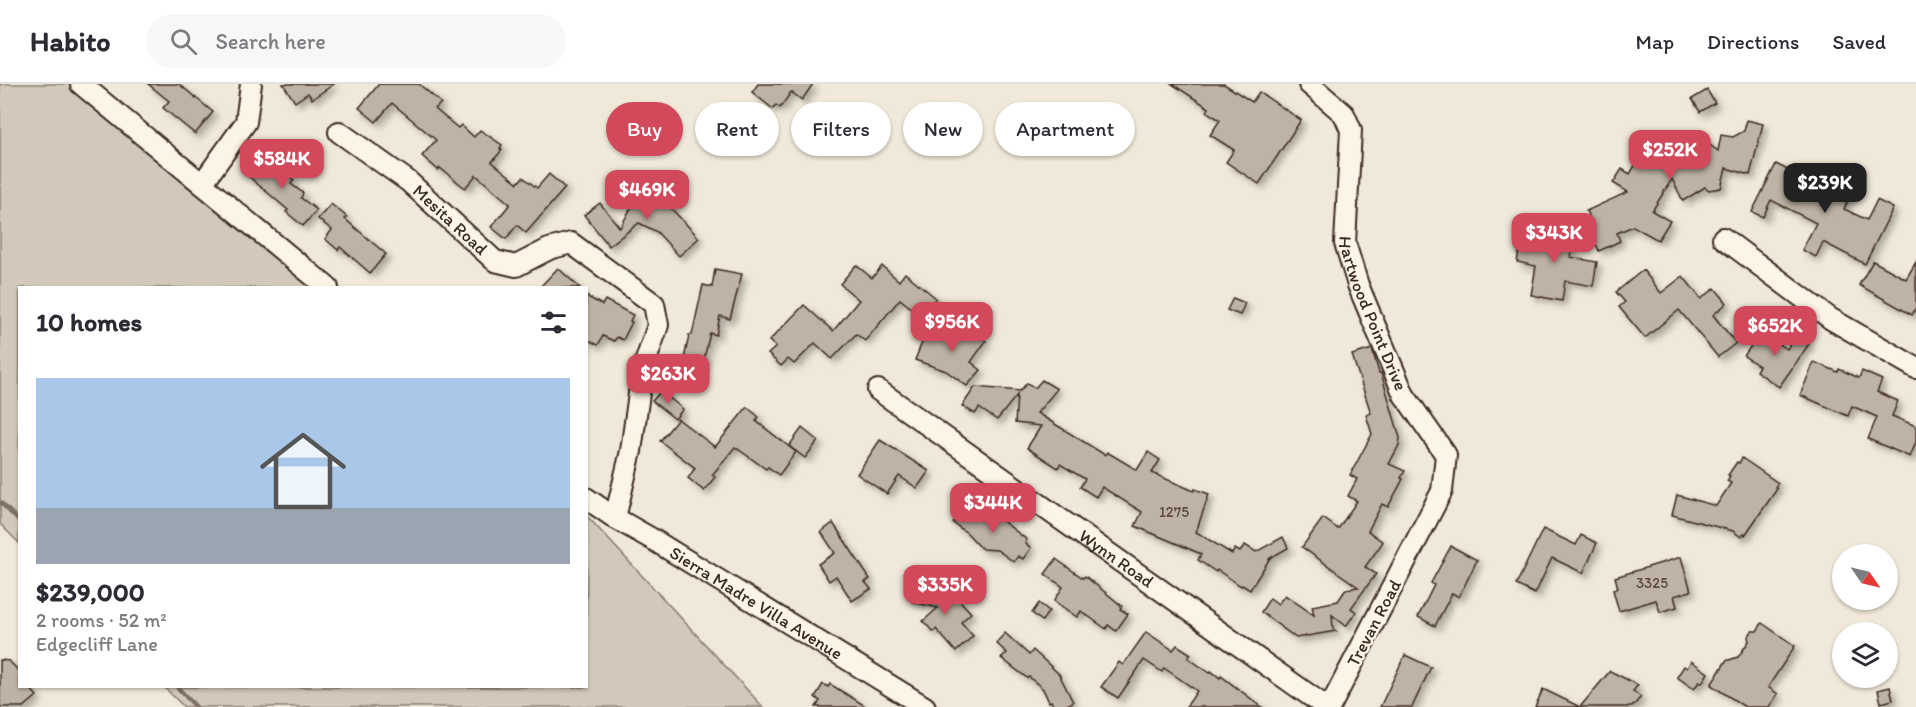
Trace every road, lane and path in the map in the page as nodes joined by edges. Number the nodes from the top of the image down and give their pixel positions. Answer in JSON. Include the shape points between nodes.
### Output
{"nodes":[{"id":1,"x":81,"y":84,"type":"edge"},
{"id":2,"x":251,"y":84,"type":"edge"},
{"id":3,"x":1309,"y":84,"type":"edge"},
{"id":4,"x":339,"y":132,"type":"dead end"},
{"id":5,"x":202,"y":184,"type":"junction"},
{"id":6,"x":1723,"y":238,"type":"dead end"},
{"id":7,"x":326,"y":286,"type":"edge"},
{"id":8,"x":1916,"y":368,"type":"edge"},
{"id":9,"x":878,"y":390,"type":"dead end"},
{"id":10,"x":588,"y":499,"type":"edge"},
{"id":11,"x":615,"y":518,"type":"junction"},
{"id":12,"x":1418,"y":540,"type":"joint"},
{"id":13,"x":925,"y":707,"type":"edge"},
{"id":14,"x":1328,"y":707,"type":"edge"}],
"edges":[{"from":1,"to":5,"type":"street"},
{"from":2,"to":5,"type":"street","via":[[246,122]]},
{"from":3,"to":12,"type":"street","name":"Hartwood Point Drive","via":[[1344,114],[1351,130],[1345,243],[1358,285],[1404,395],[1446,455],[1442,491]]},
{"from":4,"to":11,"type":"street","name":"Mesita Road","via":[[408,181],[495,261],[516,266],[571,243],[654,304],[658,325],[642,372]]},
{"from":5,"to":7,"type":"street"},
{"from":6,"to":8,"type":"street","via":[[1831,320]]},
{"from":9,"to":14,"type":"street","name":"Wynn Road"},
{"from":10,"to":11,"type":"street","name":"Sierra Madre Villa Avenue"},
{"from":11,"to":13,"type":"street","name":"Sierra Madre Villa Avenue"},
{"from":12,"to":14,"type":"street","name":"Trevan Road"}]}
